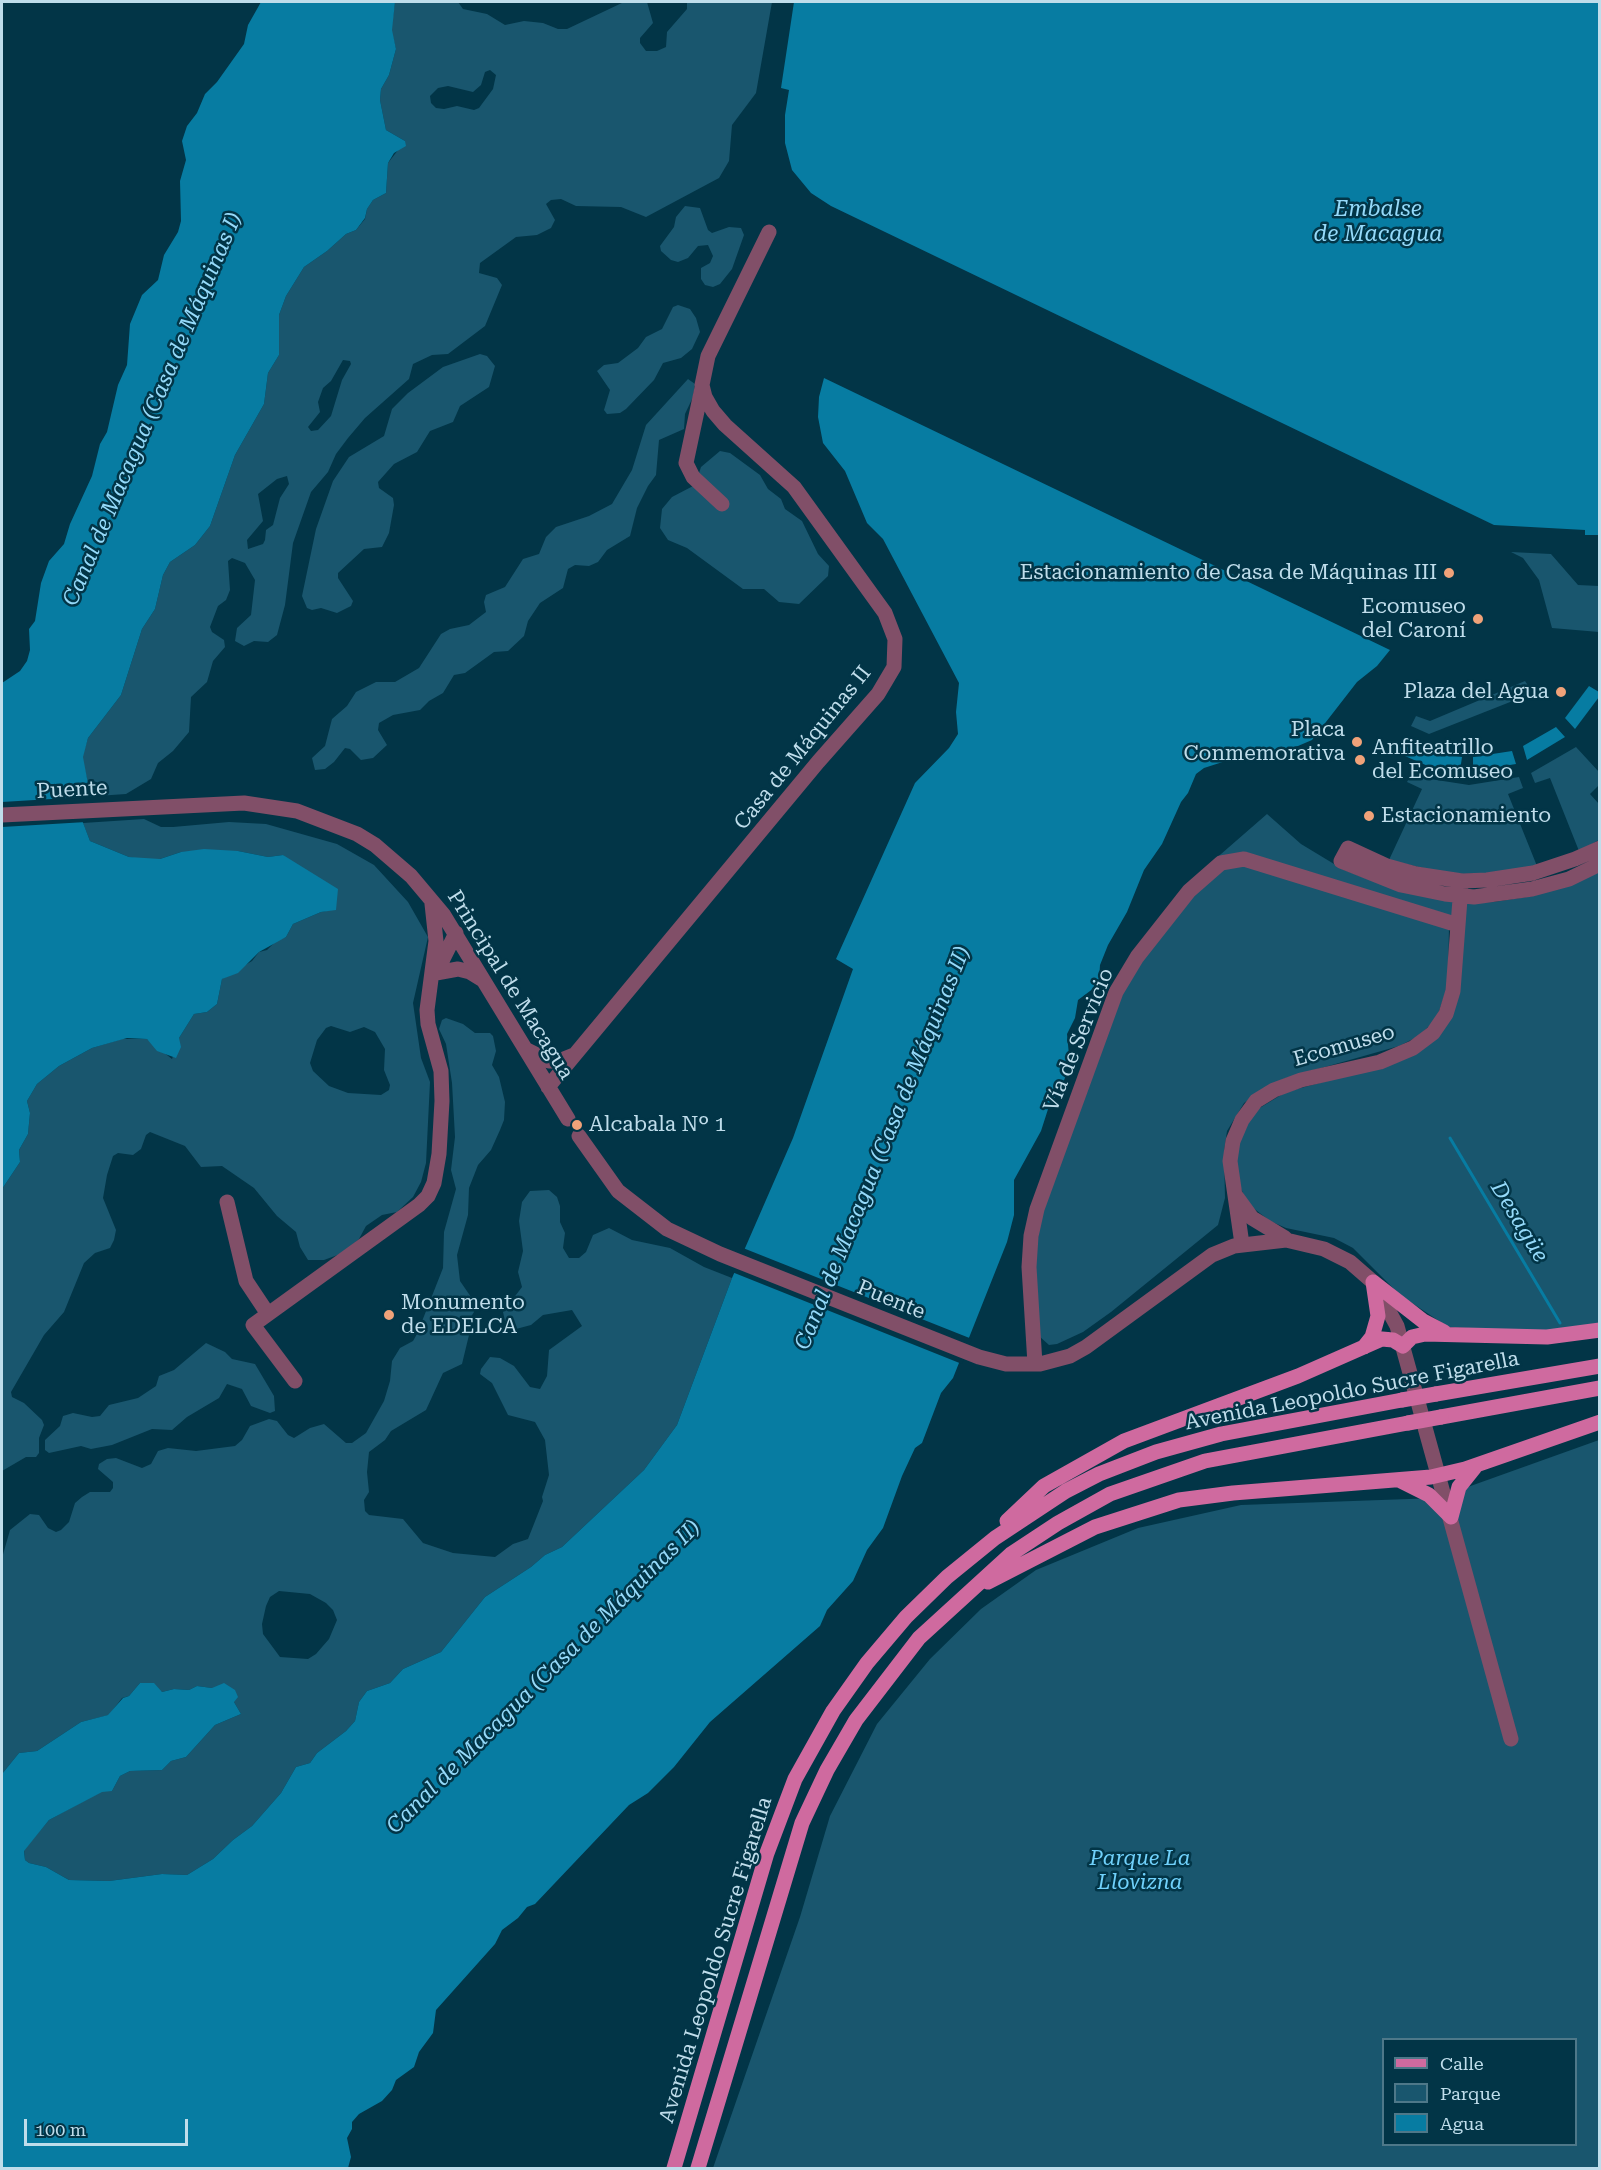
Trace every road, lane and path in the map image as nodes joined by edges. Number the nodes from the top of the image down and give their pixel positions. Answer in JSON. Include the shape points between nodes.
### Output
{"nodes":[{"id":1,"x":769,"y":232,"type":"dead end"},
{"id":2,"x":702,"y":385,"type":"junction"},
{"id":3,"x":722,"y":504,"type":"dead end"},
{"id":4,"x":144,"y":807,"type":"joint"},
{"id":5,"x":2,"y":815,"type":"edge"},
{"id":6,"x":1599,"y":848,"type":"edge"},
{"id":7,"x":1599,"y":864,"type":"edge"},
{"id":8,"x":1578,"y":866,"type":"junction"},
{"id":9,"x":1461,"y":888,"type":"junction"},
{"id":10,"x":429,"y":895,"type":"junction"},
{"id":11,"x":1458,"y":925,"type":"junction"},
{"id":12,"x":456,"y":933,"type":"junction"},
{"id":13,"x":436,"y":973,"type":"junction"},
{"id":14,"x":485,"y":982,"type":"junction"},
{"id":15,"x":429,"y":989,"type":"junction"},
{"id":16,"x":524,"y":1047,"type":"junction"},
{"id":17,"x":576,"y":1053,"type":"junction"},
{"id":18,"x":548,"y":1087,"type":"junction"},
{"id":19,"x":568,"y":1119,"type":"dead end"},
{"id":20,"x":579,"y":1136,"type":"dead end"},
{"id":21,"x":1235,"y":1198,"type":"junction"},
{"id":22,"x":227,"y":1202,"type":"dead end"},
{"id":23,"x":1300,"y":1243,"type":"junction"},
{"id":24,"x":1242,"y":1244,"type":"junction"},
{"id":25,"x":1212,"y":1255,"type":"junction"},
{"id":26,"x":1373,"y":1282,"type":"junction"},
{"id":27,"x":268,"y":1314,"type":"junction"},
{"id":28,"x":1599,"y":1330,"type":"edge"},
{"id":29,"x":1453,"y":1334,"type":"junction"},
{"id":30,"x":1403,"y":1346,"type":"junction"},
{"id":31,"x":1364,"y":1347,"type":"junction"},
{"id":32,"x":1035,"y":1364,"type":"junction"},
{"id":33,"x":1599,"y":1366,"type":"edge"},
{"id":34,"x":295,"y":1381,"type":"dead end"},
{"id":35,"x":1599,"y":1388,"type":"edge"},
{"id":36,"x":1599,"y":1422,"type":"edge"},
{"id":37,"x":1476,"y":1465,"type":"junction"},
{"id":38,"x":1440,"y":1475,"type":"junction"},
{"id":39,"x":1397,"y":1480,"type":"junction"},
{"id":40,"x":1451,"y":1517,"type":"junction"},
{"id":41,"x":995,"y":1538,"type":"junction"},
{"id":42,"x":965,"y":1594,"type":"junction"},
{"id":43,"x":1511,"y":1739,"type":"dead end"},
{"id":44,"x":674,"y":2169,"type":"edge"},
{"id":45,"x":698,"y":2169,"type":"edge"}],
"edges":[{"from":1,"to":2,"type":"street","via":[[708,356]]},
{"from":2,"to":3,"type":"street","via":[[686,464],[693,477]]},
{"from":2,"to":17,"type":"street","name":"Casa de Máquinas II","via":[[713,411],[794,487],[885,613],[895,639],[894,667],[878,694]]},
{"from":4,"to":5,"type":"street","name":"Puente"},
{"from":4,"to":10,"type":"street","name":"Principal de Macagua","via":[[244,803],[280,807],[318,818],[375,845]]},
{"from":6,"to":8,"type":"street"},
{"from":7,"to":8,"type":"street"},
{"from":8,"to":9,"type":"street","via":[[1513,893]]},
{"from":9,"to":9,"type":"street","via":[[1393,868],[1348,848],[1341,861],[1401,885]]},
{"from":9,"to":11,"type":"street","name":"Ecomuseo"},
{"from":10,"to":12,"type":"street","name":"Principal de Macagua"},
{"from":10,"to":15,"type":"street","via":[[436,931]]},
{"from":11,"to":21,"type":"street","name":"Ecomuseo","via":[[1453,991],[1440,1024],[1424,1041],[1397,1055],[1287,1084],[1256,1101],[1233,1141],[1230,1161]]},
{"from":11,"to":32,"type":"street","name":"Vía de Servicio","via":[[1244,859],[1221,863],[1189,891],[1143,949],[1116,992],[1037,1209],[1029,1267]]},
{"from":12,"to":13,"type":"street"},
{"from":12,"to":14,"type":"street","name":"Principal de Macagua"},
{"from":13,"to":14,"type":"street","via":[[458,969]]},
{"from":13,"to":15,"type":"street"},
{"from":14,"to":16,"type":"street","name":"Principal de Macagua"},
{"from":15,"to":27,"type":"street","via":[[428,1024],[441,1071],[442,1101],[439,1154],[432,1189],[419,1205]]},
{"from":16,"to":17,"type":"street","via":[[549,1061]]},
{"from":16,"to":18,"type":"street","name":"Principal de Macagua"},
{"from":17,"to":18,"type":"street","name":"Casa de Máquinas II"},
{"from":18,"to":19,"type":"street","name":"Principal de Macagua"},
{"from":20,"to":32,"type":"street","name":"Puente","via":[[608,1179],[667,1229],[720,1254],[979,1357],[1006,1364]]},
{"from":21,"to":23,"type":"street","name":"Ecomuseo","via":[[1267,1229]]},
{"from":21,"to":24,"type":"street","name":"Ecomuseo"},
{"from":21,"to":25,"type":"street","name":"Ecomuseo","via":[[1228,1236]]},
{"from":22,"to":27,"type":"street","via":[[246,1281]]},
{"from":23,"to":24,"type":"street","via":[[1267,1240]]},
{"from":23,"to":26,"type":"street","via":[[1344,1258]]},
{"from":24,"to":25,"type":"street"},
{"from":25,"to":32,"type":"street","via":[[1086,1347],[1063,1358]]},
{"from":26,"to":29,"type":"main road","via":[[1423,1321]]},
{"from":26,"to":30,"type":"street","via":[[1390,1310]]},
{"from":26,"to":31,"type":"main road","via":[[1378,1316],[1372,1337]]},
{"from":27,"to":34,"type":"street","via":[[253,1325]]},
{"from":28,"to":29,"type":"main road","via":[[1547,1337]]},
{"from":29,"to":30,"type":"main road","via":[[1412,1337]]},
{"from":30,"to":31,"type":"main road","via":[[1382,1339]]},
{"from":30,"to":38,"type":"street"},
{"from":31,"to":41,"type":"main road","via":[[1103,1451],[1044,1486]]},
{"from":33,"to":41,"type":"main road","name":"Avenida Leopoldo Sucre Figarella","bridge":true,"via":[[1255,1427],[1156,1452],[1066,1491]]},
{"from":35,"to":42,"type":"main road","name":"Avenida Leopoldo Sucre Figarella","bridge":true,"via":[[1224,1456],[1139,1482],[1110,1494],[1030,1540]]},
{"from":36,"to":37,"type":"main road"},
{"from":37,"to":38,"type":"main road"},
{"from":37,"to":40,"type":"main road","via":[[1460,1487]]},
{"from":38,"to":39,"type":"main road"},
{"from":38,"to":40,"type":"street"},
{"from":39,"to":40,"type":"main road","via":[[1420,1488]]},
{"from":39,"to":42,"type":"main road","via":[[1209,1495],[1161,1505],[1084,1532]]},
{"from":40,"to":43,"type":"street"},
{"from":41,"to":44,"type":"main road","name":"Avenida Leopoldo Sucre Figarella","via":[[940,1583],[886,1639],[833,1711],[799,1772],[767,1853]]},
{"from":42,"to":45,"type":"main road","name":"Avenida Leopoldo Sucre Figarella","via":[[919,1638],[869,1700],[813,1798],[786,1869]]}]}
